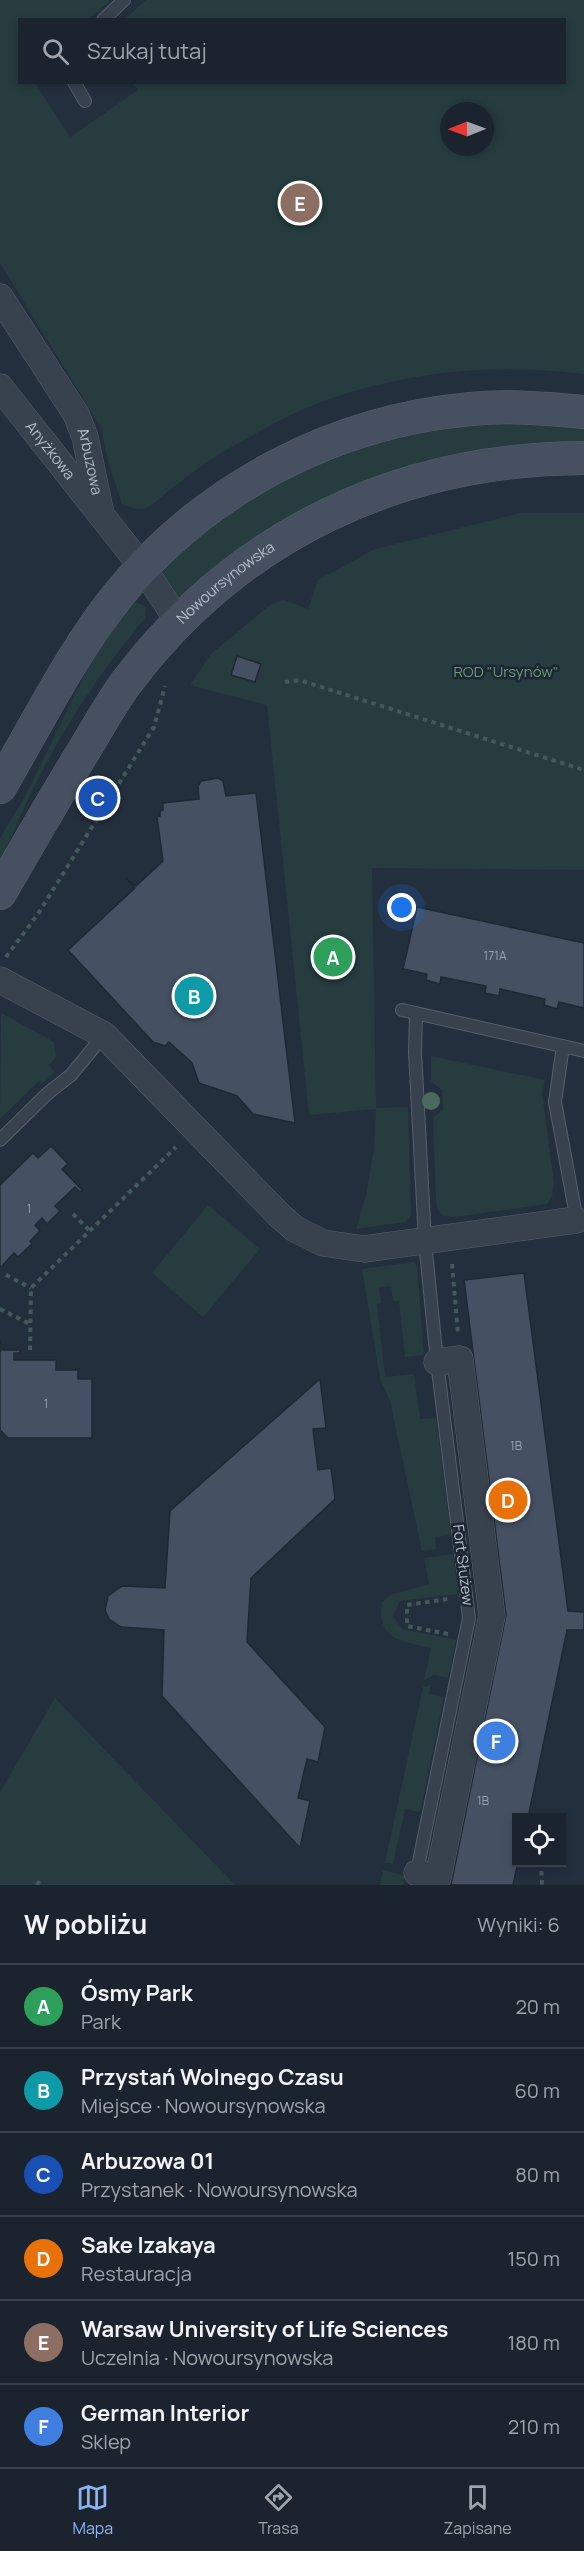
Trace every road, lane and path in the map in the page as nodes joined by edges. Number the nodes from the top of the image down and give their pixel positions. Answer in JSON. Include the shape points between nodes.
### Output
{"nodes":[{"id":1,"x":124,"y":0,"type":"edge"},
{"id":2,"x":105,"y":18,"type":"edge"},
{"id":3,"x":75,"y":84,"type":"edge"},
{"id":4,"x":85,"y":101,"type":"dead end"},
{"id":5,"x":0,"y":297,"type":"edge"},
{"id":6,"x":0,"y":387,"type":"edge"},
{"id":7,"x":584,"y":412,"type":"edge"},
{"id":8,"x":584,"y":458,"type":"edge"},
{"id":9,"x":101,"y":515,"type":"junction"},
{"id":10,"x":143,"y":568,"type":"junction"},
{"id":11,"x":179,"y":622,"type":"junction"},
{"id":12,"x":167,"y":680,"type":"dead end"},
{"id":13,"x":285,"y":682,"type":"dead end"},
{"id":14,"x":584,"y":770,"type":"edge"},
{"id":15,"x":0,"y":787,"type":"edge"},
{"id":16,"x":0,"y":893,"type":"edge"},
{"id":17,"x":1,"y":973,"type":"edge"},
{"id":18,"x":402,"y":1010,"type":"dead end"},
{"id":19,"x":416,"y":1013,"type":"junction"},
{"id":20,"x":104,"y":1035,"type":"junction"},
{"id":21,"x":563,"y":1046,"type":"junction"},
{"id":22,"x":584,"y":1050,"type":"edge"},
{"id":23,"x":0,"y":1140,"type":"edge"},
{"id":24,"x":177,"y":1146,"type":"dead end"},
{"id":25,"x":73,"y":1214,"type":"dead end"},
{"id":26,"x":580,"y":1222,"type":"edge"},
{"id":27,"x":89,"y":1230,"type":"junction"},
{"id":28,"x":425,"y":1241,"type":"junction"},
{"id":29,"x":451,"y":1254,"type":"dead end"},
{"id":30,"x":6,"y":1275,"type":"dead end"},
{"id":31,"x":31,"y":1288,"type":"junction"},
{"id":32,"x":0,"y":1310,"type":"edge"},
{"id":33,"x":30,"y":1324,"type":"junction"},
{"id":34,"x":30,"y":1350,"type":"dead end"},
{"id":35,"x":449,"y":1361,"type":"junction"},
{"id":36,"x":467,"y":1596,"type":"junction"},
{"id":37,"x":465,"y":1638,"type":"junction"},
{"id":38,"x":541,"y":1867,"type":"edge"},
{"id":39,"x":415,"y":1879,"type":"edge"},
{"id":40,"x":40,"y":1880,"type":"dead end"},
{"id":41,"x":37,"y":1885,"type":"edge"},
{"id":42,"x":542,"y":1885,"type":"edge"}],
"edges":[{"from":1,"to":2,"type":"lane"},
{"from":3,"to":4,"type":"lane"},
{"from":5,"to":9,"type":"street","name":"Arbuzowa","via":[[76,414],[85,437]]},
{"from":6,"to":9,"type":"street","name":"Anyżkowa"},
{"from":7,"to":10,"type":"street","via":[[472,408],[354,432],[308,450],[245,484],[205,511]]},
{"from":8,"to":11,"type":"street","name":"Nowoursynowska","via":[[545,458],[450,471],[360,500],[278,543],[236,571]]},
{"from":9,"to":10,"type":"street","name":"Arbuzowa"},
{"from":10,"to":11,"type":"street","name":"Arbuzowa"},
{"from":10,"to":15,"type":"street","via":[[119,595],[78,655]]},
{"from":11,"to":16,"type":"street","name":"Nowoursynowska","via":[[125,686]]},
{"from":12,"to":17,"type":"path","via":[[154,727]]},
{"from":13,"to":14,"type":"path","via":[[299,680]]},
{"from":17,"to":20,"type":"street"},
{"from":18,"to":19,"type":"lane"},
{"from":19,"to":21,"type":"lane"},
{"from":19,"to":28,"type":"lane","name":"Fort Służew"},
{"from":20,"to":23,"type":"lane","via":[[71,1075]]},
{"from":20,"to":28,"type":"street","via":[[295,1229],[323,1243],[350,1248]]},
{"from":21,"to":22,"type":"lane"},
{"from":21,"to":26,"type":"lane","via":[[555,1102]]},
{"from":24,"to":27,"type":"path"},
{"from":25,"to":27,"type":"path"},
{"from":26,"to":28,"type":"street"},
{"from":27,"to":31,"type":"path"},
{"from":28,"to":35,"type":"lane","name":"Fort Służew"},
{"from":29,"to":35,"type":"path"},
{"from":30,"to":31,"type":"path"},
{"from":31,"to":33,"type":"path"},
{"from":32,"to":33,"type":"path"},
{"from":33,"to":34,"type":"path"},
{"from":35,"to":36,"type":"lane","name":"Fort Służew"},
{"from":35,"to":39,"type":"street","via":[[492,1616],[438,1878]]},
{"from":36,"to":37,"type":"lane","name":"Fort Służew","via":[[470,1618]]},
{"from":36,"to":37,"type":"path","via":[[406,1605],[407,1626]]},
{"from":37,"to":39,"type":"lane","name":"Fort Służew"},
{"from":38,"to":42,"type":"path"},
{"from":40,"to":41,"type":"path"}]}
